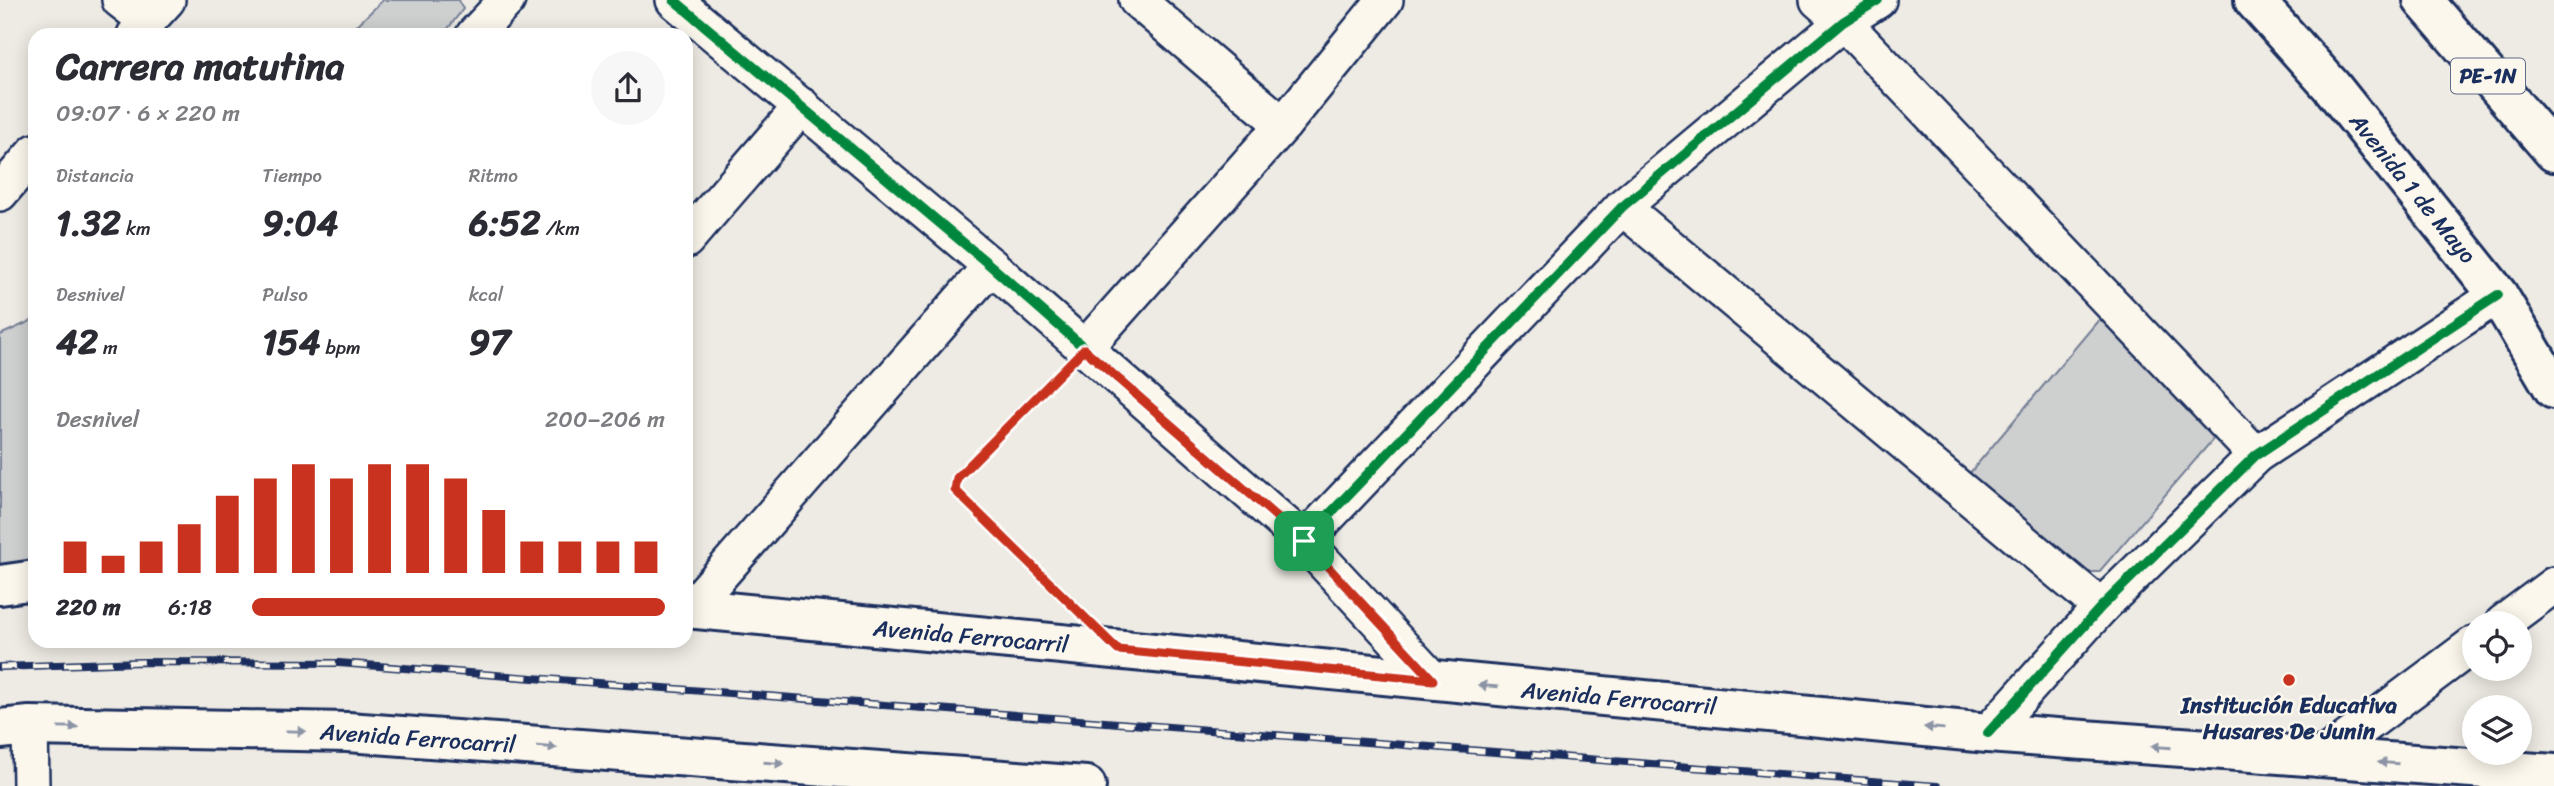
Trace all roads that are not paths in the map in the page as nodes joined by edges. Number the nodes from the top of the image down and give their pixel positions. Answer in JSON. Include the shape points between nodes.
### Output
{"nodes":[{"id":1,"x":507,"y":0,"type":"edge"},
{"id":2,"x":674,"y":0,"type":"edge"},
{"id":3,"x":1137,"y":0,"type":"edge"},
{"id":4,"x":1385,"y":0,"type":"edge"},
{"id":5,"x":1878,"y":0,"type":"edge"},
{"id":6,"x":2254,"y":0,"type":"edge"},
{"id":7,"x":2423,"y":0,"type":"edge"},
{"id":8,"x":1831,"y":11,"type":"edge"},
{"id":9,"x":481,"y":28,"type":"edge"},
{"id":10,"x":802,"y":106,"type":"junction"},
{"id":11,"x":1283,"y":125,"type":"junction"},
{"id":12,"x":2554,"y":152,"type":"edge"},
{"id":13,"x":28,"y":159,"type":"edge"},
{"id":14,"x":2,"y":187,"type":"edge"},
{"id":15,"x":1622,"y":207,"type":"junction"},
{"id":16,"x":693,"y":232,"type":"edge"},
{"id":17,"x":991,"y":266,"type":"junction"},
{"id":18,"x":2498,"y":295,"type":"junction"},
{"id":19,"x":1084,"y":349,"type":"junction"},
{"id":20,"x":2554,"y":389,"type":"edge"},
{"id":21,"x":2256,"y":455,"type":"junction"},
{"id":22,"x":1304,"y":541,"type":"junction"},
{"id":23,"x":28,"y":581,"type":"edge"},
{"id":24,"x":2554,"y":584,"type":"edge"},
{"id":25,"x":0,"y":585,"type":"edge"},
{"id":26,"x":693,"y":603,"type":"edge"},
{"id":27,"x":2101,"y":607,"type":"junction"},
{"id":28,"x":693,"y":609,"type":"edge"},
{"id":29,"x":2518,"y":611,"type":"edge"},
{"id":30,"x":2462,"y":653,"type":"edge"},
{"id":31,"x":1433,"y":680,"type":"junction"},
{"id":32,"x":15,"y":728,"type":"edge"},
{"id":33,"x":1988,"y":733,"type":"junction"},
{"id":34,"x":2320,"y":759,"type":"junction"},
{"id":35,"x":2554,"y":774,"type":"edge"},
{"id":36,"x":842,"y":777,"type":"edge"},
{"id":37,"x":31,"y":786,"type":"edge"},
{"id":38,"x":1086,"y":786,"type":"edge"}],
"edges":[{"from":1,"to":9,"type":"street"},
{"from":2,"to":10,"type":"street"},
{"from":3,"to":11,"type":"street"},
{"from":4,"to":11,"type":"street"},
{"from":5,"to":8,"type":"street"},
{"from":6,"to":18,"type":"main road","name":"Avenida 1 de Mayo","via":[[2332,87]]},
{"from":7,"to":12,"type":"main road","number":"PE-1N"},
{"from":8,"to":15,"type":"street"},
{"from":8,"to":21,"type":"street"},
{"from":10,"to":16,"type":"street"},
{"from":10,"to":17,"type":"street"},
{"from":11,"to":19,"type":"street"},
{"from":13,"to":14,"type":"street"},
{"from":15,"to":22,"type":"street"},
{"from":15,"to":27,"type":"street"},
{"from":17,"to":19,"type":"street"},
{"from":17,"to":26,"type":"street"},
{"from":18,"to":20,"type":"main road","name":"Avenida 1 de Mayo"},
{"from":18,"to":21,"type":"street"},
{"from":19,"to":22,"type":"street"},
{"from":21,"to":27,"type":"street"},
{"from":22,"to":31,"type":"street"},
{"from":23,"to":25,"type":"main road"},
{"from":24,"to":29,"type":"street"},
{"from":27,"to":33,"type":"street"},
{"from":28,"to":31,"type":"main road","name":"Avenida Ferrocarril"},
{"from":30,"to":34,"type":"street"},
{"from":33,"to":31,"type":"main road","name":"Avenida Ferrocarril","one_way":true},
{"from":32,"to":36,"type":"main road","name":"Avenida Ferrocarril","one_way":true,"via":[[348,732]]},
{"from":32,"to":37,"type":"street"},
{"from":34,"to":33,"type":"main road","name":"Avenida Ferrocarril","one_way":true},
{"from":35,"to":34,"type":"main road","name":"Avenida Ferrocarril","one_way":true},
{"from":36,"to":38,"type":"main road","name":"Avenida Ferrocarril"}]}
